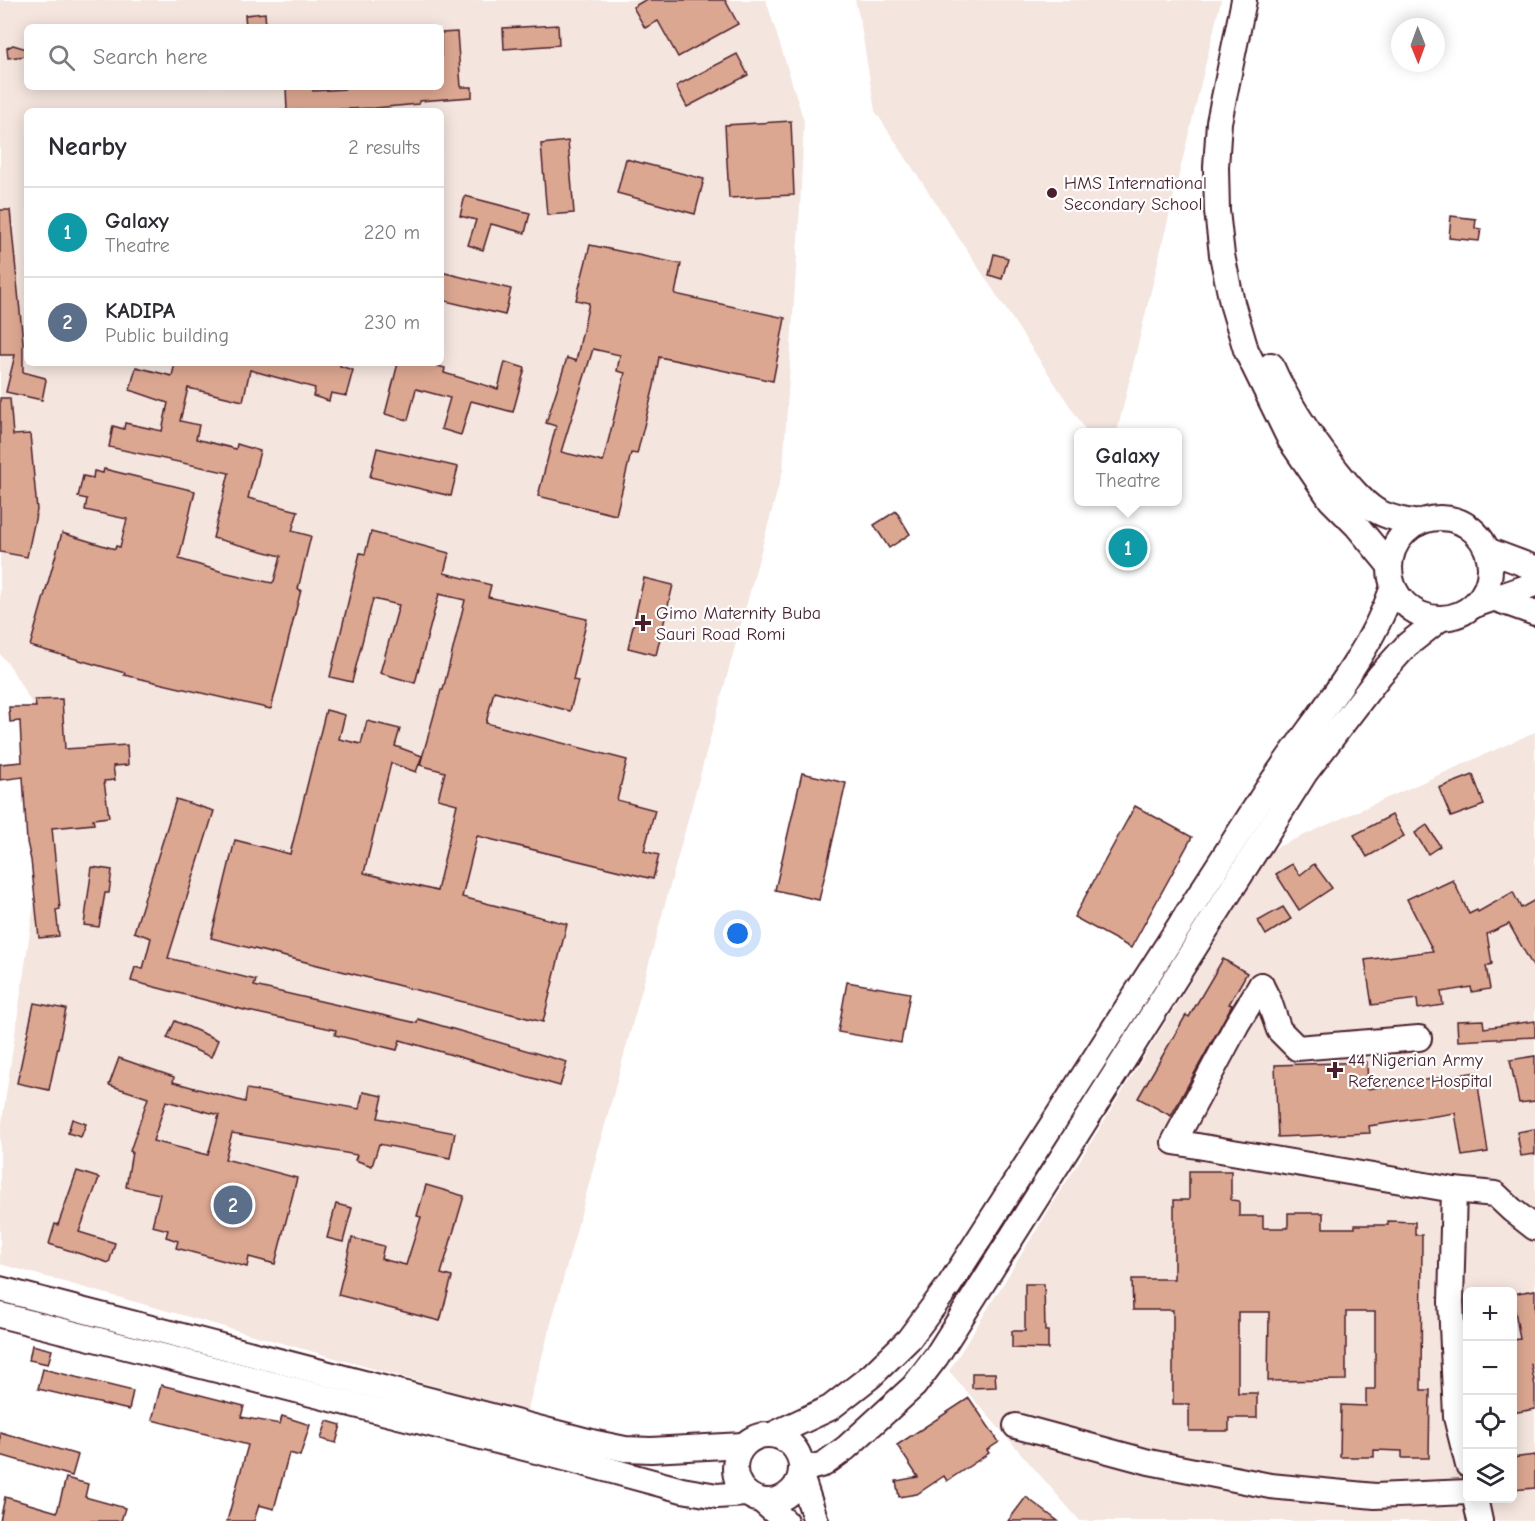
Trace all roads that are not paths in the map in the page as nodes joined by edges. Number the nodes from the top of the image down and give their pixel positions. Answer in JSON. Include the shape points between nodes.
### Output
{"nodes":[{"id":1,"x":1244,"y":0,"type":"edge"},
{"id":2,"x":1262,"y":0,"type":"edge"},
{"id":3,"x":1419,"y":523,"type":"junction"},
{"id":4,"x":1487,"y":550,"type":"junction"},
{"id":5,"x":1535,"y":568,"type":"edge"},
{"id":6,"x":1392,"y":576,"type":"junction"},
{"id":7,"x":1535,"y":584,"type":"edge"},
{"id":8,"x":1484,"y":601,"type":"junction"},
{"id":9,"x":1535,"y":613,"type":"edge"},
{"id":10,"x":1441,"y":618,"type":"junction"},
{"id":11,"x":1419,"y":1038,"type":"dead end"},
{"id":12,"x":1454,"y":1190,"type":"junction"},
{"id":13,"x":1535,"y":1228,"type":"edge"},
{"id":14,"x":0,"y":1289,"type":"edge"},
{"id":15,"x":0,"y":1315,"type":"edge"},
{"id":16,"x":1016,"y":1426,"type":"dead end"},
{"id":17,"x":772,"y":1435,"type":"junction"},
{"id":18,"x":743,"y":1445,"type":"junction"},
{"id":19,"x":1463,"y":1449,"type":"edge"},
{"id":20,"x":801,"y":1473,"type":"junction"},
{"id":21,"x":1463,"y":1492,"type":"edge"},
{"id":22,"x":754,"y":1498,"type":"junction"},
{"id":23,"x":1476,"y":1503,"type":"edge"},
{"id":24,"x":785,"y":1521,"type":"edge"},
{"id":25,"x":816,"y":1521,"type":"edge"},
{"id":26,"x":1480,"y":1521,"type":"edge"}],
"edges":[{"from":1,"to":6,"type":"street","via":[[1219,122],[1216,167],[1218,222],[1232,303],[1246,350],[1290,441]]},
{"from":2,"to":3,"type":"street","via":[[1235,123],[1232,167],[1238,253],[1248,299],[1282,390],[1311,437],[1353,490],[1376,511]]},
{"from":3,"to":4,"type":"street","via":[[1443,518],[1458,522],[1472,530]]},
{"from":3,"to":6,"type":"street","via":[[1398,540]]},
{"from":4,"to":5,"type":"street"},
{"from":4,"to":8,"type":"street","via":[[1490,564]]},
{"from":6,"to":10,"type":"street","via":[[1407,606],[1429,617]]},
{"from":6,"to":17,"type":"street","via":[[1384,614],[1354,665],[1284,762],[944,1293],[909,1339],[871,1376],[830,1408]]},
{"from":7,"to":8,"type":"street"},
{"from":8,"to":9,"type":"street"},
{"from":8,"to":10,"type":"street"},
{"from":10,"to":20,"type":"street","via":[[1407,645],[1380,675],[1305,773],[936,1357],[914,1386],[846,1448],[824,1464]]},
{"from":11,"to":12,"type":"street","via":[[1298,1048],[1279,1030],[1261,985],[1174,1142]]},
{"from":12,"to":13,"type":"street","via":[[1495,1194]]},
{"from":12,"to":19,"type":"street","via":[[1451,1302],[1456,1417]]},
{"from":14,"to":18,"type":"street","via":[[596,1443],[651,1450]]},
{"from":15,"to":22,"type":"street","via":[[682,1490]]},
{"from":16,"to":21,"type":"street","via":[[1149,1462],[1270,1486],[1375,1496]]},
{"from":17,"to":18,"type":"street","via":[[762,1435]]},
{"from":17,"to":20,"type":"street","via":[[793,1446],[800,1457]]},
{"from":18,"to":22,"type":"street","via":[[734,1465],[735,1477],[740,1487]]},
{"from":20,"to":22,"type":"street","via":[[796,1488],[787,1497],[775,1501]]},
{"from":20,"to":25,"type":"street"},
{"from":22,"to":24,"type":"street"},
{"from":23,"to":26,"type":"street"}]}
